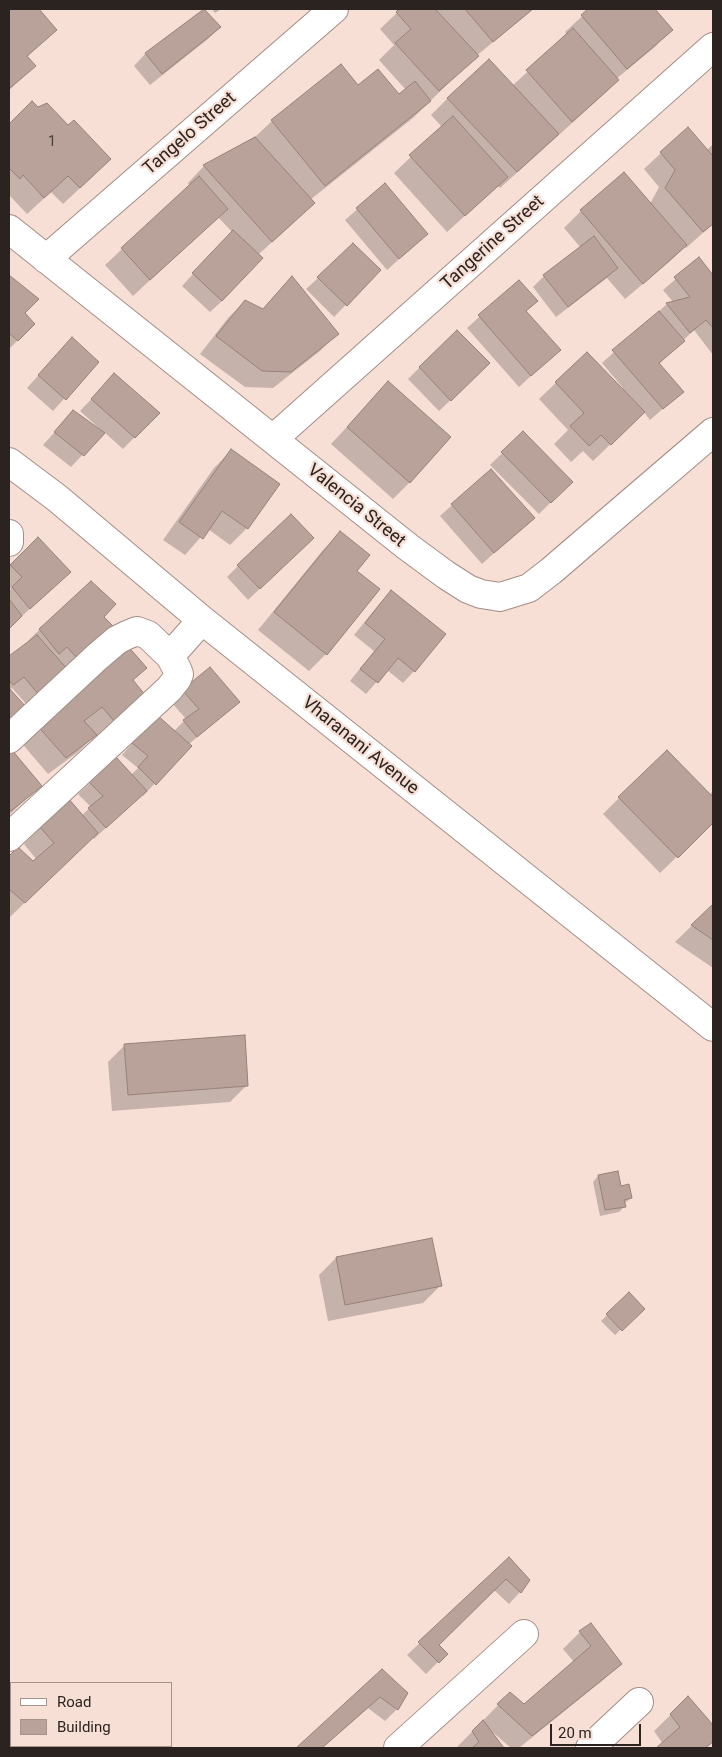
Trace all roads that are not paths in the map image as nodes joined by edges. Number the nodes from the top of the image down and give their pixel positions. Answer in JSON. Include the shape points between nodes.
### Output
{"nodes":[{"id":1,"x":334,"y":9,"type":"edge"},
{"id":2,"x":713,"y":47,"type":"edge"},
{"id":3,"x":9,"y":229,"type":"edge"},
{"id":4,"x":46,"y":259,"type":"junction"},
{"id":5,"x":713,"y":432,"type":"edge"},
{"id":6,"x":273,"y":439,"type":"junction"},
{"id":7,"x":9,"y":462,"type":"edge"},
{"id":8,"x":9,"y":534,"type":"edge"},
{"id":9,"x":9,"y":542,"type":"edge"},
{"id":10,"x":202,"y":620,"type":"junction"},
{"id":11,"x":170,"y":656,"type":"junction"},
{"id":12,"x":9,"y":740,"type":"edge"},
{"id":13,"x":9,"y":837,"type":"edge"},
{"id":14,"x":713,"y":1027,"type":"edge"},
{"id":15,"x":524,"y":1634,"type":"dead end"},
{"id":16,"x":639,"y":1702,"type":"dead end"},
{"id":17,"x":398,"y":1748,"type":"edge"},
{"id":18,"x":590,"y":1748,"type":"edge"}],
"edges":[{"from":1,"to":4,"type":"street","name":"Tangelo Street"},
{"from":2,"to":6,"type":"street","name":"Tangerine Street"},
{"from":3,"to":4,"type":"street","name":"Valencia Street"},
{"from":4,"to":6,"type":"street","name":"Valencia Street"},
{"from":5,"to":6,"type":"street","name":"Valencia Street","via":[[551,571],[528,588],[500,597],[468,589],[446,575]]},
{"from":7,"to":10,"type":"street","name":"Vharanani Avenue","via":[[57,498]]},
{"from":8,"to":9,"type":"street"},
{"from":10,"to":11,"type":"street"},
{"from":10,"to":14,"type":"street","name":"Vharanani Avenue"},
{"from":11,"to":12,"type":"street","via":[[143,632],[127,634],[97,657]]},
{"from":11,"to":13,"type":"street","via":[[178,669],[174,684]]},
{"from":15,"to":17,"type":"street"},
{"from":16,"to":18,"type":"street"}]}
